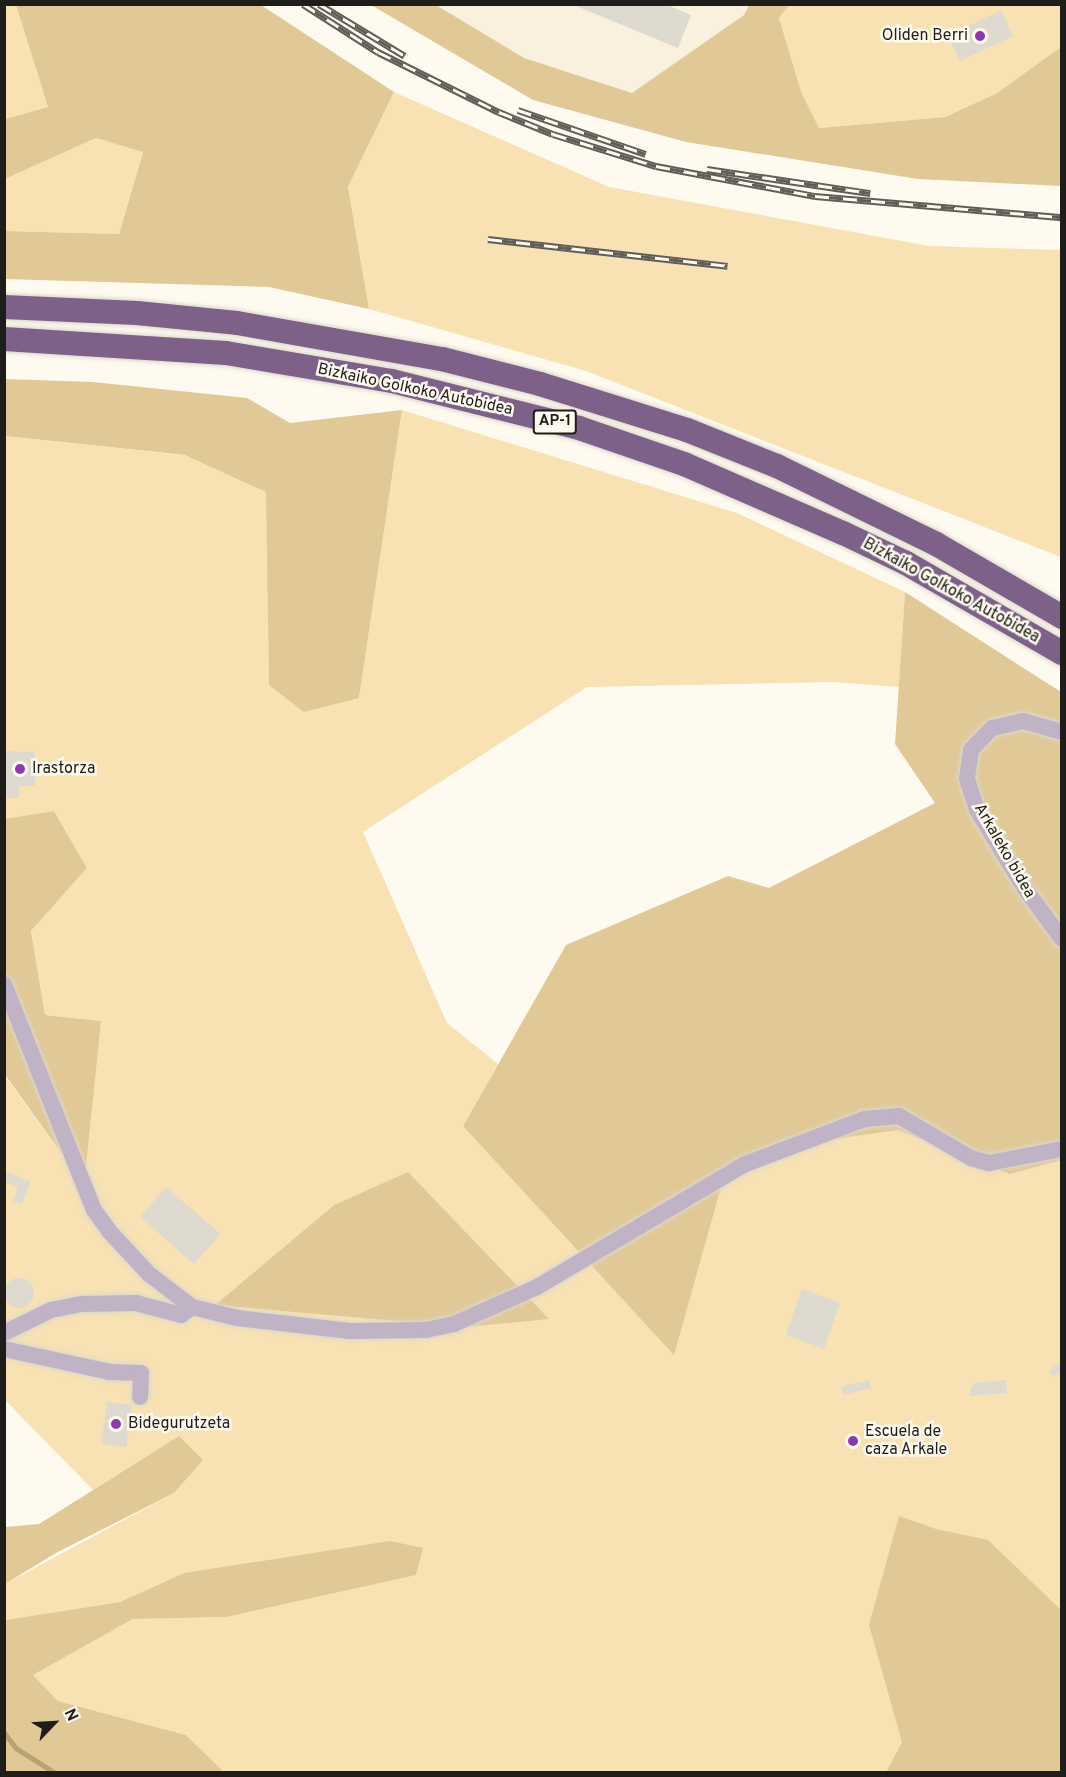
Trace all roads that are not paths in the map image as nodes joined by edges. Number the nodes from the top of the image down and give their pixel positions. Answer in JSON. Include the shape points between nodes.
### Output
{"nodes":[{"id":1,"x":4,"y":307,"type":"edge"},
{"id":2,"x":4,"y":339,"type":"edge"},
{"id":3,"x":1062,"y":616,"type":"edge"},
{"id":4,"x":1062,"y":653,"type":"edge"},
{"id":5,"x":1062,"y":732,"type":"edge"},
{"id":6,"x":1062,"y":939,"type":"edge"},
{"id":7,"x":4,"y":984,"type":"edge"},
{"id":8,"x":1062,"y":1149,"type":"edge"},
{"id":9,"x":192,"y":1307,"type":"junction"},
{"id":10,"x":4,"y":1333,"type":"edge"},
{"id":11,"x":4,"y":1349,"type":"edge"},
{"id":12,"x":140,"y":1397,"type":"dead end"}],
"edges":[{"from":1,"to":3,"type":"highway","name":"Bizkaiko Golkoko Autobidea","number":"AP-1","via":[[137,313],[237,323],[442,359],[540,384],[687,430],[777,466],[936,544]]},
{"from":2,"to":4,"type":"highway","name":"Bizkaiko Golkoko Autobidea","number":"AP-1","via":[[226,353],[392,381],[579,428],[684,464],[823,523],[906,563]]},
{"from":5,"to":6,"type":"street","name":"Arkaleko bidea","via":[[1023,721],[992,728],[971,750],[967,779],[977,810]]},
{"from":7,"to":9,"type":"street","via":[[94,1210],[149,1274]]},
{"from":8,"to":9,"type":"street","via":[[989,1163],[971,1158],[899,1116],[865,1119],[744,1165],[537,1287],[454,1324],[394,1332],[317,1330]]},
{"from":9,"to":10,"type":"street","via":[[181,1315],[136,1303],[83,1304],[51,1310]]},
{"from":11,"to":12,"type":"street","via":[[110,1372],[141,1373]]}]}
